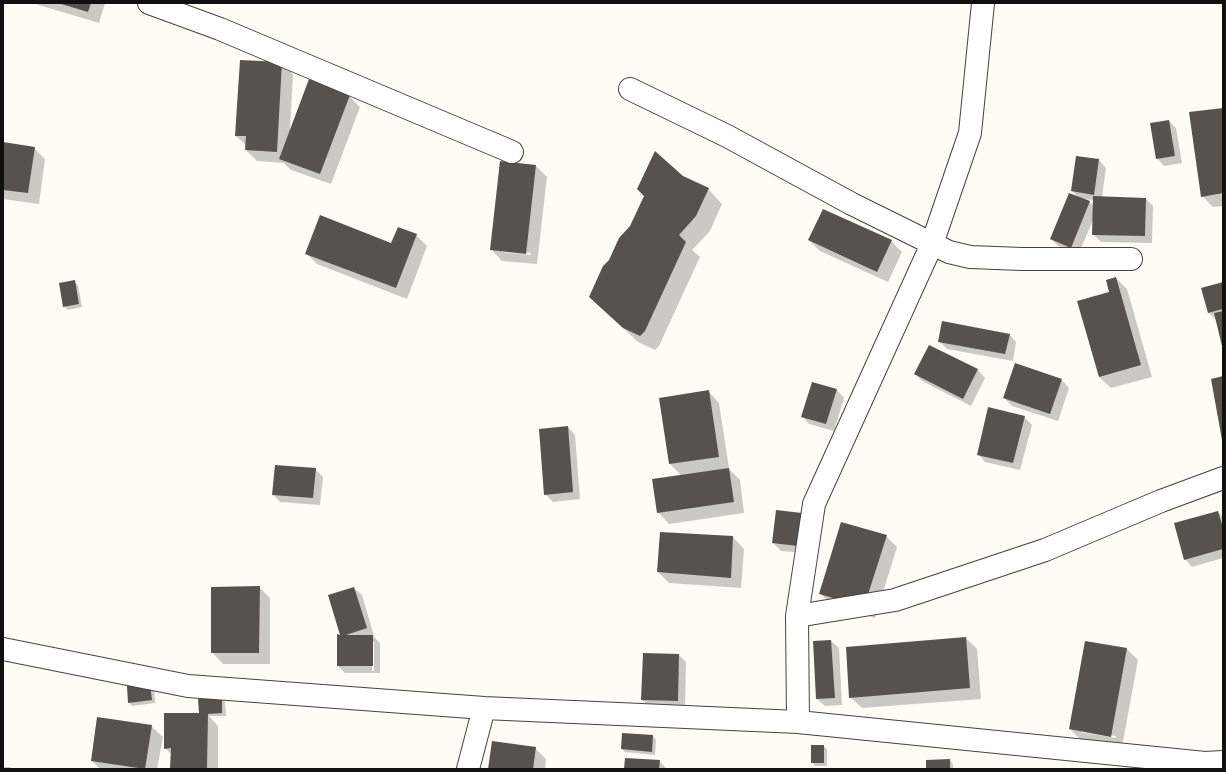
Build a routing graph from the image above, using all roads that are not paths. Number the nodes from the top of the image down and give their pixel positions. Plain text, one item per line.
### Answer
1 (149, 3) edge
2 (983, 3) edge
3 (630, 89) dead end
4 (512, 152) dead end
5 (932, 244) junction
6 (1131, 259) dead end
7 (1223, 478) edge
8 (798, 616) junction
9 (3, 649) edge
10 (484, 708) junction
11 (798, 722) junction
12 (1223, 762) edge
13 (468, 769) edge

1 - 4 street
2 - 5 street
3 - 5 street
5 - 6 street
5 - 8 street
7 - 8 street
8 - 11 street
9 - 10 street
10 - 11 street
10 - 13 street
11 - 12 street

